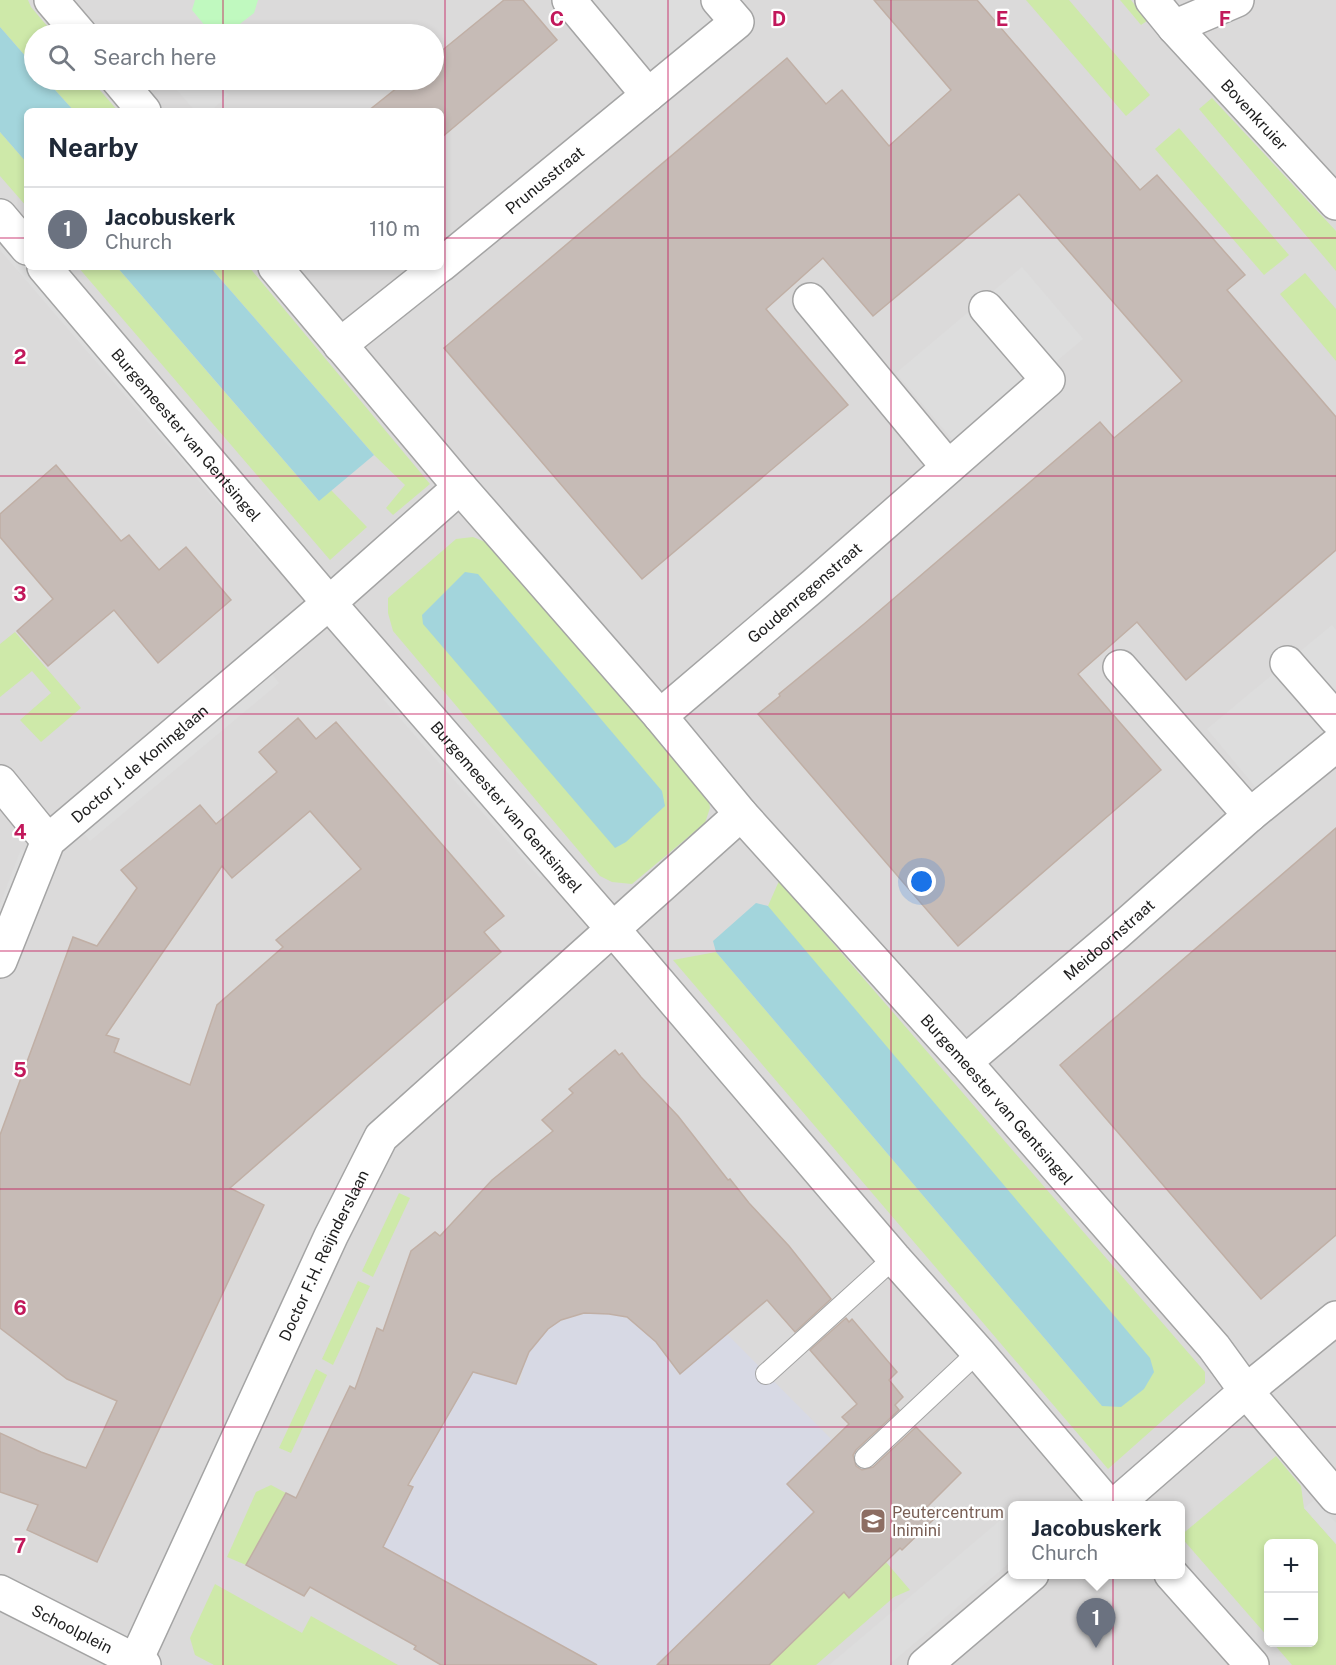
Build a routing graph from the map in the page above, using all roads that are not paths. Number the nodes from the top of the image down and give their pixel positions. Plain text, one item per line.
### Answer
1 (51, 0) edge
2 (569, 0) edge
3 (718, 0) edge
4 (1152, 0) edge
5 (1238, 0) edge
6 (71, 24) edge
7 (1174, 27) junction
8 (126, 90) edge
9 (648, 95) junction
10 (141, 108) edge
11 (1336, 203) edge
12 (0, 216) edge
13 (24, 244) edge
14 (444, 263) edge
15 (47, 270) edge
16 (278, 270) edge
17 (435, 270) edge
18 (810, 300) dead end
19 (986, 308) dead end
20 (340, 345) junction
21 (948, 467) junction
22 (460, 487) junction
23 (329, 603) junction
24 (1287, 663) dead end
25 (1120, 667) dead end
26 (660, 716) junction
27 (1336, 719) edge
28 (1336, 745) edge
29 (0, 782) edge
30 (741, 814) junction
31 (1250, 815) junction
32 (48, 841) junction
33 (612, 928) junction
34 (0, 961) edge
35 (965, 1062) junction
36 (894, 1258) junction
37 (1336, 1318) edge
38 (978, 1352) junction
39 (766, 1374) dead end
40 (1246, 1391) junction
41 (865, 1458) dead end
42 (1336, 1497) edge
43 (1105, 1501) edge
44 (1120, 1501) edge
45 (1027, 1579) edge
46 (1175, 1579) edge
47 (0, 1592) edge
48 (140, 1662) edge
49 (926, 1665) edge
50 (1252, 1665) edge

1 - 6 street
2 - 9 street
3 - 9 street, Prunusstraat
4 - 7 street, Bovenkruier
5 - 7 street
7 - 11 street, Bovenkruier
8 - 10 street
9 - 14 street, Prunusstraat
12 - 13 street
15 - 23 street, Burgemeester van Gentsingel
16 - 20 street, Burgemeester van Gentsingel
17 - 20 street, Prunusstraat
18 - 21 street
19 - 21 street, Goudenregenstraat
20 - 22 street, Burgemeester van Gentsingel
21 - 26 street, Goudenregenstraat
22 - 23 street
22 - 26 street, Burgemeester van Gentsingel
23 - 32 street, Doctor J. de Koninglaan
23 - 33 street, Burgemeester van Gentsingel
24 - 27 street
25 - 31 street
26 - 30 street, Burgemeester van Gentsingel
28 - 31 street, Meidoornstraat
29 - 32 street
30 - 33 street
30 - 35 street, Burgemeester van Gentsingel
31 - 35 street, Meidoornstraat
32 - 34 street, Doctor J. de Koninglaan
33 - 36 street, Burgemeester van Gentsingel
33 - 48 street, Doctor F.H. Reijnderslaan
35 - 40 street, Burgemeester van Gentsingel
36 - 38 street, Burgemeester van Gentsingel
36 - 39 lane
37 - 40 street
38 - 41 lane
38 - 43 street, Burgemeester van Gentsingel
40 - 42 street, Burgemeester van Gentsingel
40 - 44 street
45 - 49 street
46 - 50 street
47 - 48 street, Schoolplein

